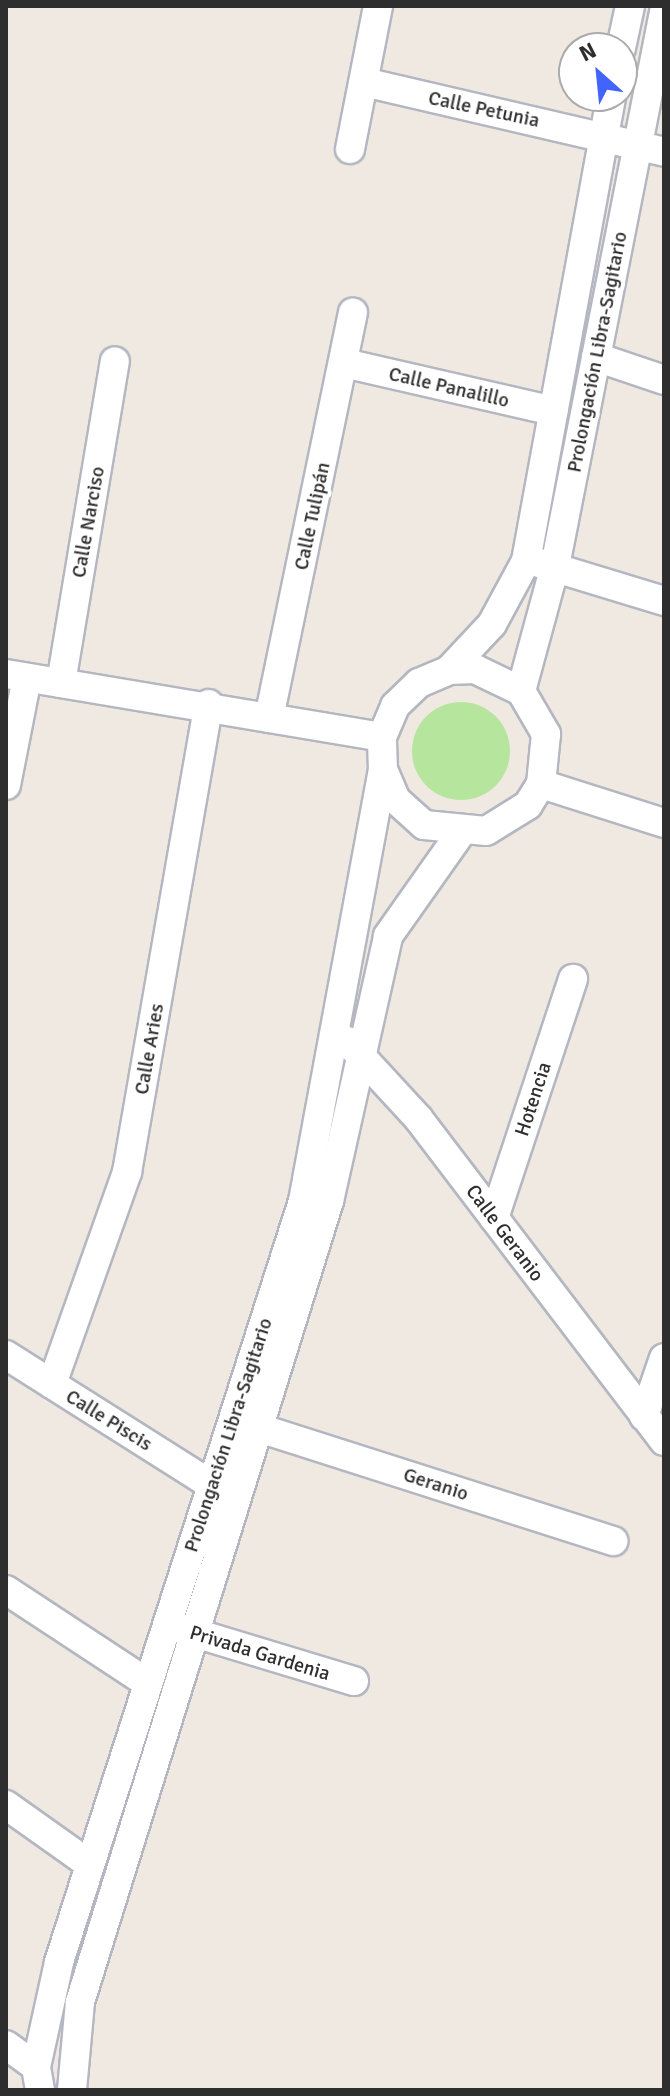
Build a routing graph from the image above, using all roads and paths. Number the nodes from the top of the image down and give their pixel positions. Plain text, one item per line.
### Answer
1 (378, 6) edge
2 (630, 6) edge
3 (664, 12) edge
4 (624, 32) edge
5 (364, 82) junction
6 (608, 112) edge
7 (603, 135) junction
8 (651, 148) edge
9 (350, 149) dead end
10 (353, 313) dead end
11 (596, 357) junction
12 (115, 361) dead end
13 (344, 363) junction
14 (664, 380) edge
15 (554, 411) junction
16 (526, 561) junction
17 (555, 566) junction
18 (664, 601) edge
19 (449, 670) junction
20 (16, 676) edge
21 (61, 683) junction
22 (521, 691) junction
23 (209, 704) junction
24 (269, 718) junction
25 (382, 737) junction
26 (383, 770) junction
27 (541, 784) junction
28 (6, 785) edge
29 (664, 823) edge
30 (460, 834) junction
31 (573, 979) dead end
32 (347, 1041) junction
33 (494, 1218) junction
34 (6, 1355) edge
35 (664, 1358) edge
36 (52, 1384) junction
37 (644, 1416) junction
38 (259, 1428) junction
39 (664, 1441) edge
40 (212, 1485) junction
41 (613, 1541) dead end
42 (6, 1590) edge
43 (179, 1628) junction
44 (354, 1681) dead end
45 (146, 1682) junction
46 (6, 1805) edge
47 (89, 1864) junction
48 (6, 2045) edge
49 (38, 2078) edge
50 (72, 2090) edge

1 - 5 street
2 - 4 street
3 - 8 street, Prolongación Libra-Sagitario
5 - 7 street, Calle Petunia
5 - 9 street
6 - 7 street, Prolongación Libra-Sagitario
7 - 8 street, Calle Petunia
7 - 15 street, Prolongación Libra-Sagitario
8 - 11 street, Prolongación Libra-Sagitario
10 - 13 street, Calle Tulipán
11 - 14 street
11 - 17 street, Prolongación Libra-Sagitario
12 - 21 street, Calle Narciso
13 - 15 street, Calle Panalillo
13 - 24 street, Calle Tulipán
15 - 16 street, Prolongación Libra-Sagitario
16 - 17 street
16 - 19 street, Prolongación Libra-Sagitario
17 - 18 street
17 - 22 street, Prolongación Libra-Sagitario
19 - 22 street
19 - 25 street
20 - 21 street
20 - 28 street
21 - 23 street
22 - 27 street
23 - 24 street
23 - 36 street, Calle Aries
24 - 25 street
25 - 26 street
26 - 30 street
26 - 32 street, Prolongación Libra-Sagitario
27 - 29 street
27 - 30 street
30 - 32 street, Prolongación Libra-Sagitario
31 - 33 street, Hotencia
32 - 33 street, Calle Geranio
32 - 38 street, Prolongación Libra-Sagitario
32 - 40 street, Prolongación Libra-Sagitario
33 - 37 street, Calle Geranio
34 - 36 street, Calle Piscis
35 - 37 street
36 - 40 street, Calle Piscis
37 - 39 street, Calle Geranio
38 - 41 street, Geranio
38 - 43 street, Prolongación Libra-Sagitario
40 - 43 street, Prolongación Libra-Sagitario
42 - 45 street
43 - 44 street, Privada Gardenia
43 - 45 street, Prolongación Libra-Sagitario
43 - 50 street, Prolongación Libra-Sagitario
45 - 47 street, Prolongación Libra-Sagitario
46 - 47 street
47 - 49 street, Prolongación Libra-Sagitario
48 - 49 street

